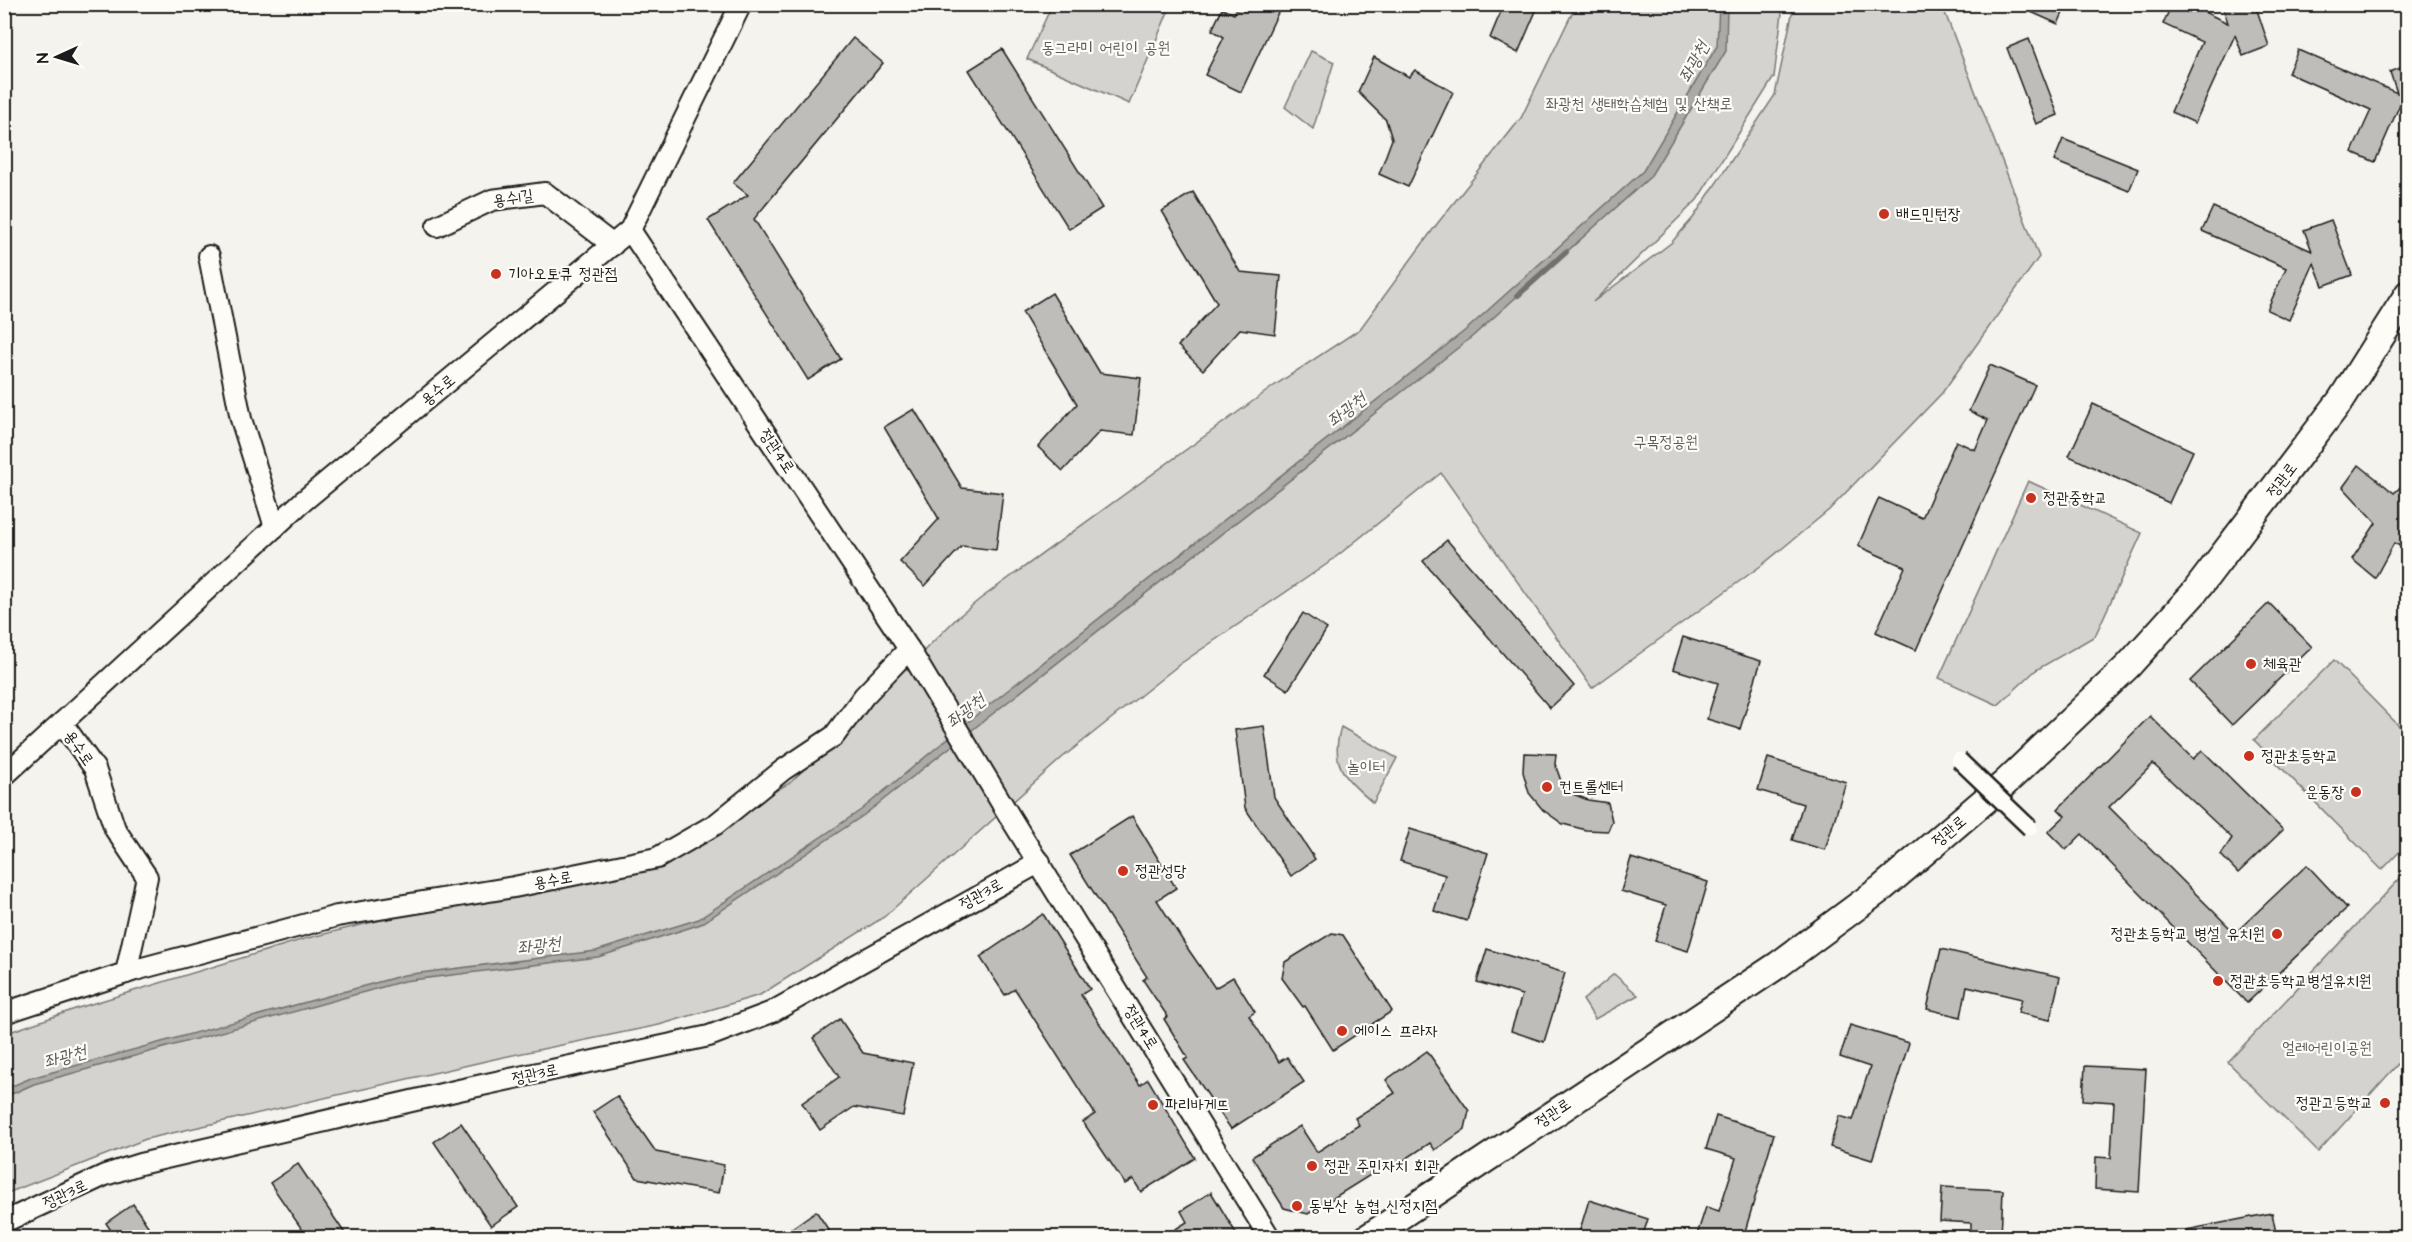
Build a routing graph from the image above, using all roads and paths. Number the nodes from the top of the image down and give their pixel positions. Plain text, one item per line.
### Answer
1 (741, 4) edge
2 (437, 226) dead end
3 (630, 230) junction
4 (613, 244) junction
5 (209, 256) dead end
6 (2408, 294) edge
7 (275, 527) junction
8 (909, 649) junction
9 (63, 723) junction
10 (1959, 760) dead end
11 (4, 776) edge
12 (2031, 828) dead end
13 (1040, 862) junction
14 (126, 973) junction
15 (4, 1013) edge
16 (4, 1222) edge
17 (1270, 1238) edge
18 (1367, 1238) edge

1 - 3 street, 용수로
2 - 4 street, 용수1길
3 - 4 street, 용수로
3 - 8 street, 정관4로
4 - 7 street, 용수로
5 - 7 street
6 - 18 street, 정관로
7 - 9 street, 용수로
8 - 13 street, 정관4로
8 - 14 street, 용수로
9 - 11 street, 용수로
9 - 14 street, 용수로
10 - 12 street, bridge
13 - 16 street, 정관3로
13 - 17 street, 정관4로
14 - 15 street, 용수로

